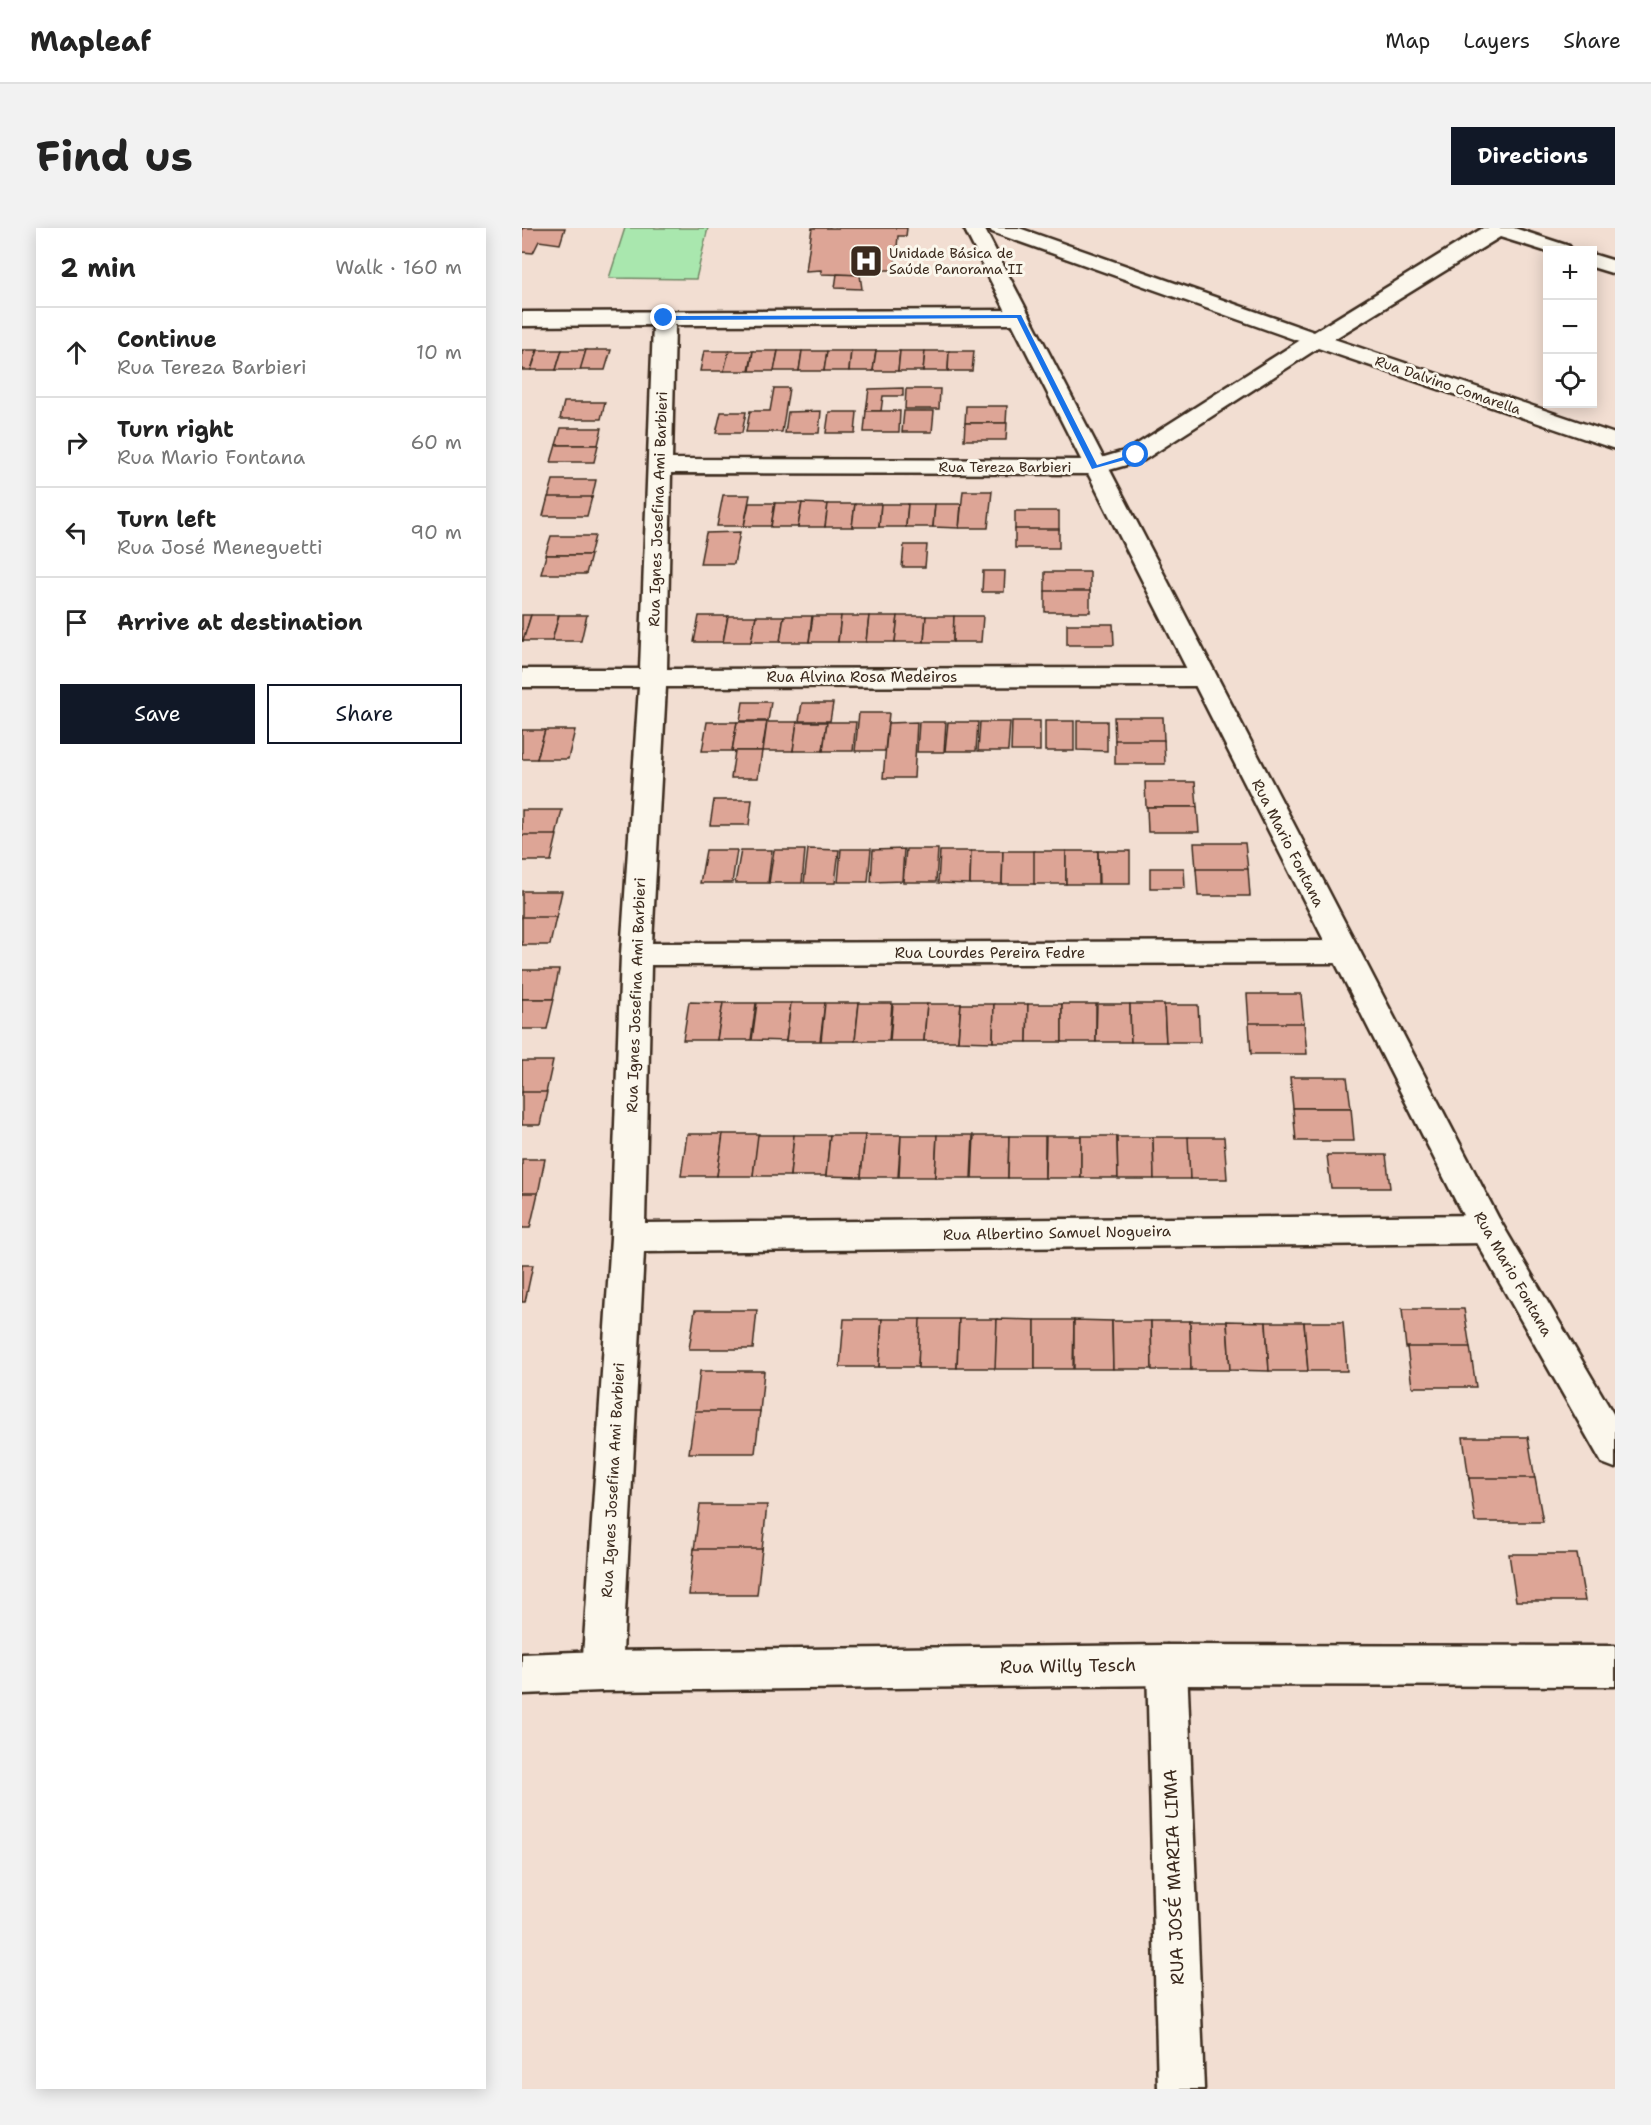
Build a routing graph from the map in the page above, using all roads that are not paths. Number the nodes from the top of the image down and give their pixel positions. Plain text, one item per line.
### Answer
1 (974, 228) edge
2 (999, 228) edge
3 (1497, 228) edge
4 (1550, 246) edge
5 (1597, 261) edge
6 (1615, 268) edge
7 (1019, 316) junction
8 (664, 318) junction
9 (522, 319) edge
10 (1316, 340) junction
11 (1615, 442) edge
12 (660, 466) junction
13 (1095, 468) junction
14 (653, 676) junction
15 (1202, 676) junction
16 (522, 678) edge
17 (1344, 952) junction
18 (636, 954) junction
19 (1487, 1229) junction
20 (628, 1238) junction
21 (1615, 1451) edge
22 (1167, 1665) junction
23 (1615, 1666) edge
24 (602, 1671) junction
25 (522, 1674) edge
26 (1181, 2089) edge

1 - 7 street, Rua Mario Fontana
2 - 10 street, Rua Dalvino Comarella
3 - 4 street
3 - 10 street, Rua Tereza Barbieri
5 - 6 street
7 - 8 street
7 - 13 street, Rua Mario Fontana
8 - 9 street
8 - 12 street, Rua Ignes Josefina Ami Barbieri
10 - 11 street, Rua Dalvino Comarella
10 - 13 street, Rua Tereza Barbieri
12 - 13 street, Rua Tereza Barbieri
12 - 14 street, Rua Ignes Josefina Ami Barbieri
13 - 15 street, Rua Mario Fontana
14 - 15 street, Rua Alvina Rosa Medeiros
14 - 16 street, Rua Alvina Rosa Medeiros
14 - 18 street, Rua Ignes Josefina Ami Barbieri
15 - 17 street, Rua Mario Fontana
17 - 18 street, Rua Lourdes Pereira Fedre
17 - 19 street, Rua Mario Fontana
18 - 20 street, Rua Ignes Josefina Ami Barbieri
19 - 20 street, Rua Albertino Samuel Nogueira
19 - 21 street, Rua Mario Fontana
20 - 24 street, Rua Ignes Josefina Ami Barbieri
22 - 23 street, Rua Willy Tesch
22 - 24 street, Rua Willy Tesch
22 - 26 street, RUA JOSÉ MARIA LIMA
24 - 25 street, Rua Willy Tesch

